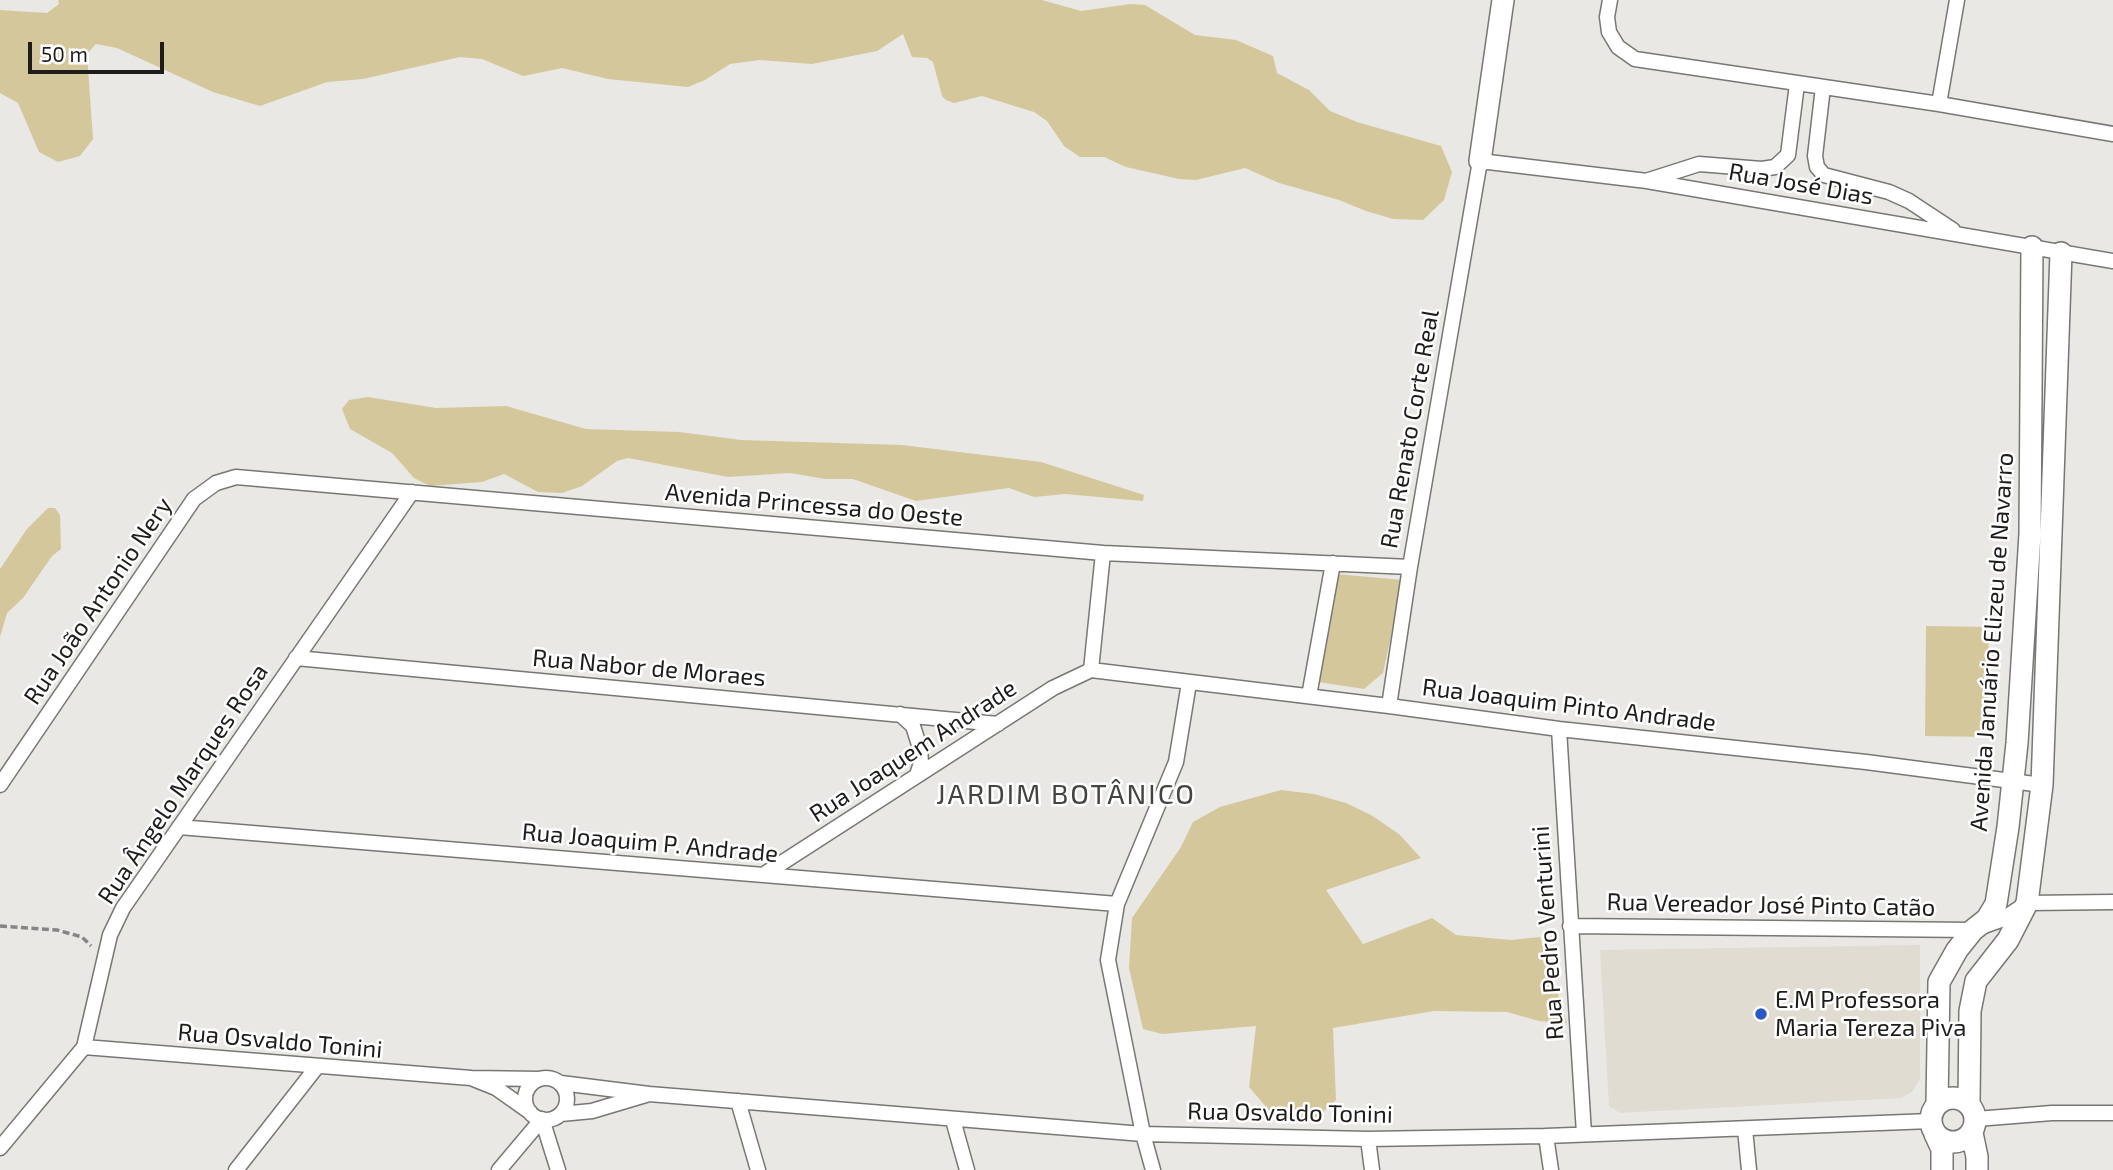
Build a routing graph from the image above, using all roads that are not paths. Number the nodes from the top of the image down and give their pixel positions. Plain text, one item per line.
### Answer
1 (1503, 0) edge
2 (1610, 0) edge
3 (1957, 0) edge
4 (1797, 84) junction
5 (1823, 87) junction
6 (1939, 104) junction
7 (2113, 134) edge
8 (1480, 161) junction
9 (1647, 181) junction
10 (1960, 234) junction
11 (2032, 247) junction
12 (2061, 253) junction
13 (2113, 261) edge
14 (216, 483) joint
15 (412, 492) junction
16 (1103, 553) junction
17 (1334, 563) junction
18 (1409, 567) junction
19 (296, 658) junction
20 (1091, 670) junction
21 (1189, 683) junction
22 (1309, 696) junction
23 (1389, 706) junction
24 (900, 715) junction
25 (998, 724) junction
26 (1559, 729) junction
27 (917, 775) junction
28 (2013, 780) junction
29 (0, 785) edge
30 (2042, 785) junction
31 (179, 827) junction
32 (763, 875) junction
33 (2113, 902) edge
34 (2027, 903) junction
35 (1117, 904) junction
36 (1570, 926) junction
37 (1973, 930) junction
38 (84, 1047) junction
39 (316, 1068) junction
40 (471, 1079) junction
41 (540, 1079) junction
42 (561, 1083) junction
43 (649, 1094) junction
44 (738, 1101) junction
45 (2113, 1113) edge
46 (561, 1114) junction
47 (536, 1116) junction
48 (1972, 1118) junction
49 (1935, 1119) junction
50 (953, 1120) junction
51 (1745, 1129) junction
52 (1143, 1134) junction
53 (1584, 1134) junction
54 (1546, 1136) junction
55 (1368, 1139) junction
56 (0, 1148) edge
57 (236, 1170) edge
58 (499, 1170) edge
59 (558, 1170) edge
60 (758, 1170) edge
61 (967, 1170) edge
62 (1153, 1170) edge
63 (1372, 1170) edge
64 (1551, 1170) edge
65 (1749, 1170) edge
66 (1942, 1170) edge
67 (1977, 1170) edge

1 - 8 street
2 - 4 street
3 - 6 street
4 - 5 street
4 - 9 street
5 - 6 street
5 - 10 street
6 - 7 street
8 - 9 street, Rua José Dias
8 - 18 street, Rua Renato Corte Real
9 - 10 street, Rua José Dias
10 - 11 street, Rua José Dias
11 - 12 street, Rua José Dias
11 - 28 street, Avenida Januário Elizeu de Navarro
12 - 13 street, Rua José Dias
12 - 30 street, Avenida Januário Elizeu de Navarro
14 - 15 street, Avenida Princessa do Oeste
14 - 29 street, Rua João Antonio Nery
15 - 16 street, Avenida Princessa do Oeste
15 - 19 street, Rua Ângelo Marques Rosa
16 - 17 street, Avenida Princessa do Oeste
16 - 20 street
17 - 18 street, Avenida Princessa do Oeste
17 - 22 street
18 - 23 street, Rua Renato Corte Real
19 - 24 street, Rua Nabor de Moraes
19 - 31 street, Rua Ângelo Marques Rosa
20 - 21 street, Rua Joaquim Pinto Andrade
20 - 25 street, Rua Joaquem Andrade
21 - 22 street, Rua Joaquim Pinto Andrade
21 - 35 street
22 - 23 street, Rua Joaquim Pinto Andrade
23 - 26 street, Rua Joaquim Pinto Andrade
24 - 25 street, Rua Nabor de Moraes
24 - 27 street
25 - 27 street, Rua Joaquem Andrade
26 - 28 street, Rua Joaquim Pinto Andrade
26 - 36 street, Rua Pedro Venturini
27 - 32 street, Rua Joaquem Andrade
28 - 30 street, Rua Joaquim Pinto Andrade
28 - 37 street, Avenida Januário Elizeu de Navarro
30 - 34 street, Avenida Januário Elizeu de Navarro
31 - 32 street, Rua Joaquim P. Andrade
31 - 38 street, Rua Ângelo Marques Rosa
32 - 35 street, Rua Joaquim P. Andrade
33 - 34 street
34 - 37 street
34 - 48 street, Avenida Januário Elizeu de Navarro
35 - 52 street
36 - 37 street, Rua Vereador José Pinto Catão
36 - 53 street, Rua Pedro Venturini
37 - 49 street, Avenida Januário Elizeu de Navarro
38 - 39 street, Rua Osvaldo Tonini
38 - 56 street, Rua Ângelo Marques Rosa
39 - 40 street, Rua Osvaldo Tonini
39 - 57 street
40 - 41 street, Rua Osvaldo Tonini
40 - 47 street, Rua Osvaldo Tonini
41 - 42 street, Rua Osvaldo Tonini
41 - 47 street
42 - 43 street, Rua Osvaldo Tonini
42 - 46 street
43 - 44 street, Rua Osvaldo Tonini
43 - 46 street, Rua Osvaldo Tonini
44 - 50 street, Rua Osvaldo Tonini
44 - 60 street
45 - 48 street
46 - 47 street, Rua Osvaldo Tonini
47 - 58 street
47 - 59 street
48 - 49 street
48 - 49 street
48 - 67 street, Avenida Januário Elizeu de Navarro
49 - 51 street, Rua Osvaldo Tonini
49 - 66 street, Avenida Januário Elizeu de Navarro
50 - 52 street, Rua Osvaldo Tonini
50 - 61 street
51 - 53 street, Rua Osvaldo Tonini
51 - 65 street
52 - 55 street, Rua Osvaldo Tonini
52 - 62 street
53 - 54 street, Rua Osvaldo Tonini
54 - 55 street, Rua Osvaldo Tonini
54 - 64 street
55 - 63 street

